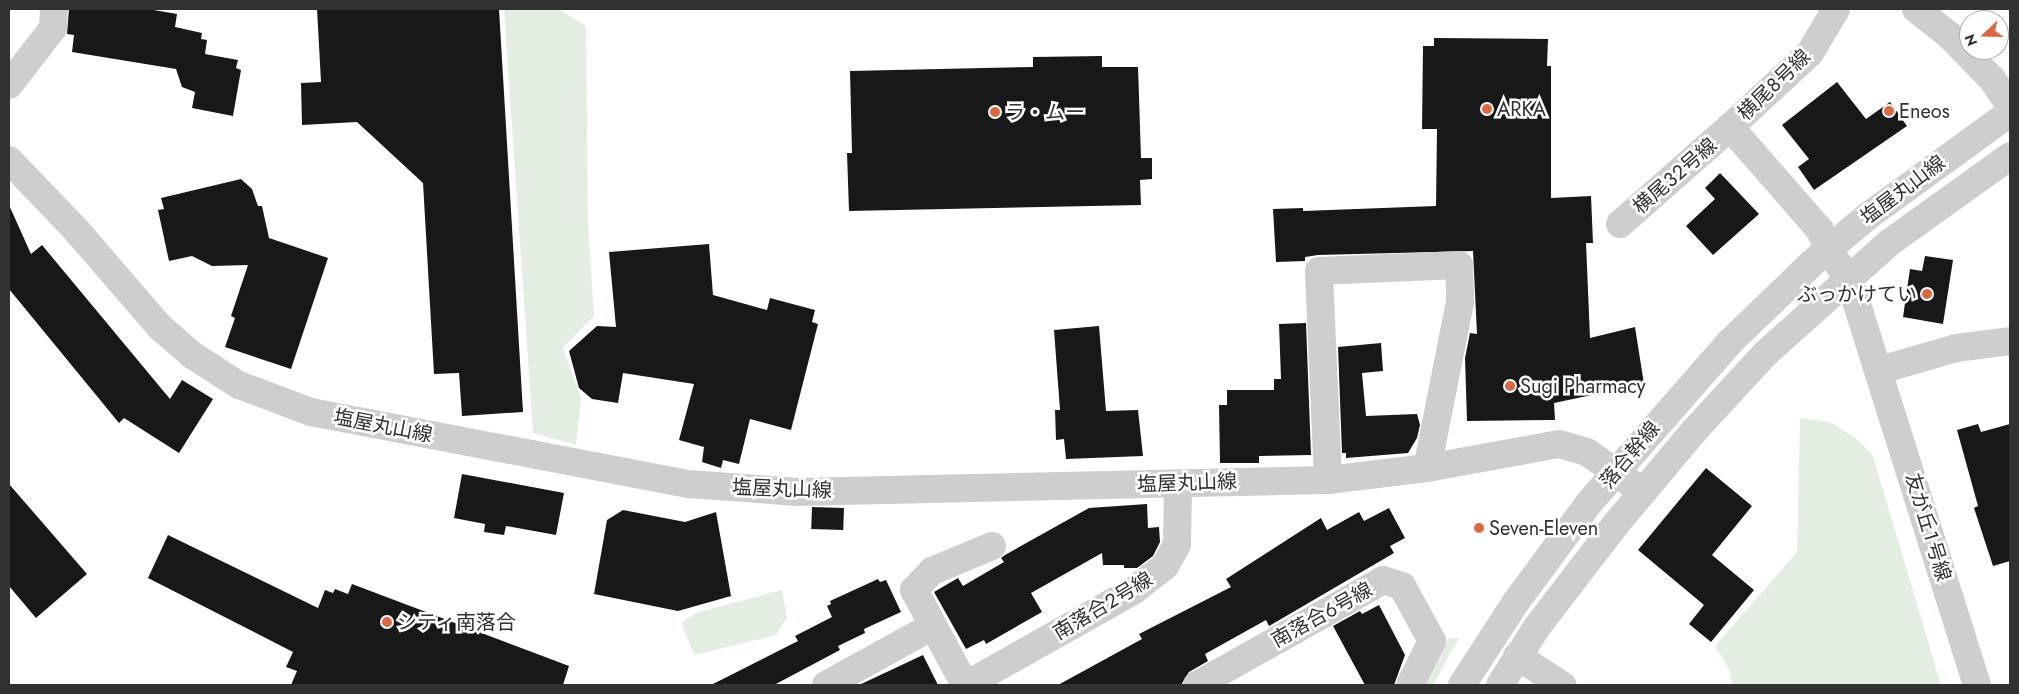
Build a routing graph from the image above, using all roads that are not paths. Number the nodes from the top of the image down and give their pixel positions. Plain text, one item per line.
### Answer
1 (54, 9) edge
2 (1836, 9) edge
3 (1916, 9) edge
4 (9, 85) edge
5 (2010, 106) edge
6 (2010, 113) edge
7 (1730, 127) junction
8 (2010, 156) edge
9 (9, 160) edge
10 (1620, 224) dead end
11 (1828, 250) junction
12 (1848, 279) junction
13 (2010, 341) edge
14 (1880, 370) junction
15 (1427, 468) junction
16 (1616, 472) junction
17 (1328, 480) junction
18 (1178, 484) junction
19 (1643, 492) junction
20 (992, 546) dead end
21 (931, 627) junction
22 (1517, 656) junction
23 (826, 685) edge
24 (966, 685) edge
25 (1197, 685) edge
26 (1410, 685) edge
27 (1462, 685) edge
28 (1500, 685) edge
29 (1562, 685) edge
30 (1977, 685) edge

1 - 4 street
2 - 7 street, 横尾８号線
3 - 5 street
6 - 11 street, 塩屋丸山線
7 - 10 street, 横尾３２号線
7 - 11 street, 横尾８号線
8 - 12 street, 塩屋丸山線
9 - 18 street, 塩屋丸山線
11 - 12 street
11 - 16 street, 落合幹線
12 - 14 street
12 - 19 street, 落合幹線
13 - 14 street
14 - 30 street, 友が丘１号線
15 - 16 street, 塩屋丸山線
15 - 17 street, 塩屋丸山線
15 - 17 street
16 - 19 street, 塩屋丸山線
16 - 27 street, 落合幹線
17 - 18 street, 塩屋丸山線
18 - 24 street, 南落合２号線
19 - 22 street, 落合幹線
20 - 21 street
21 - 23 street
21 - 24 street
22 - 28 street, 落合幹線
22 - 29 street
25 - 26 street, 南落合６号線

